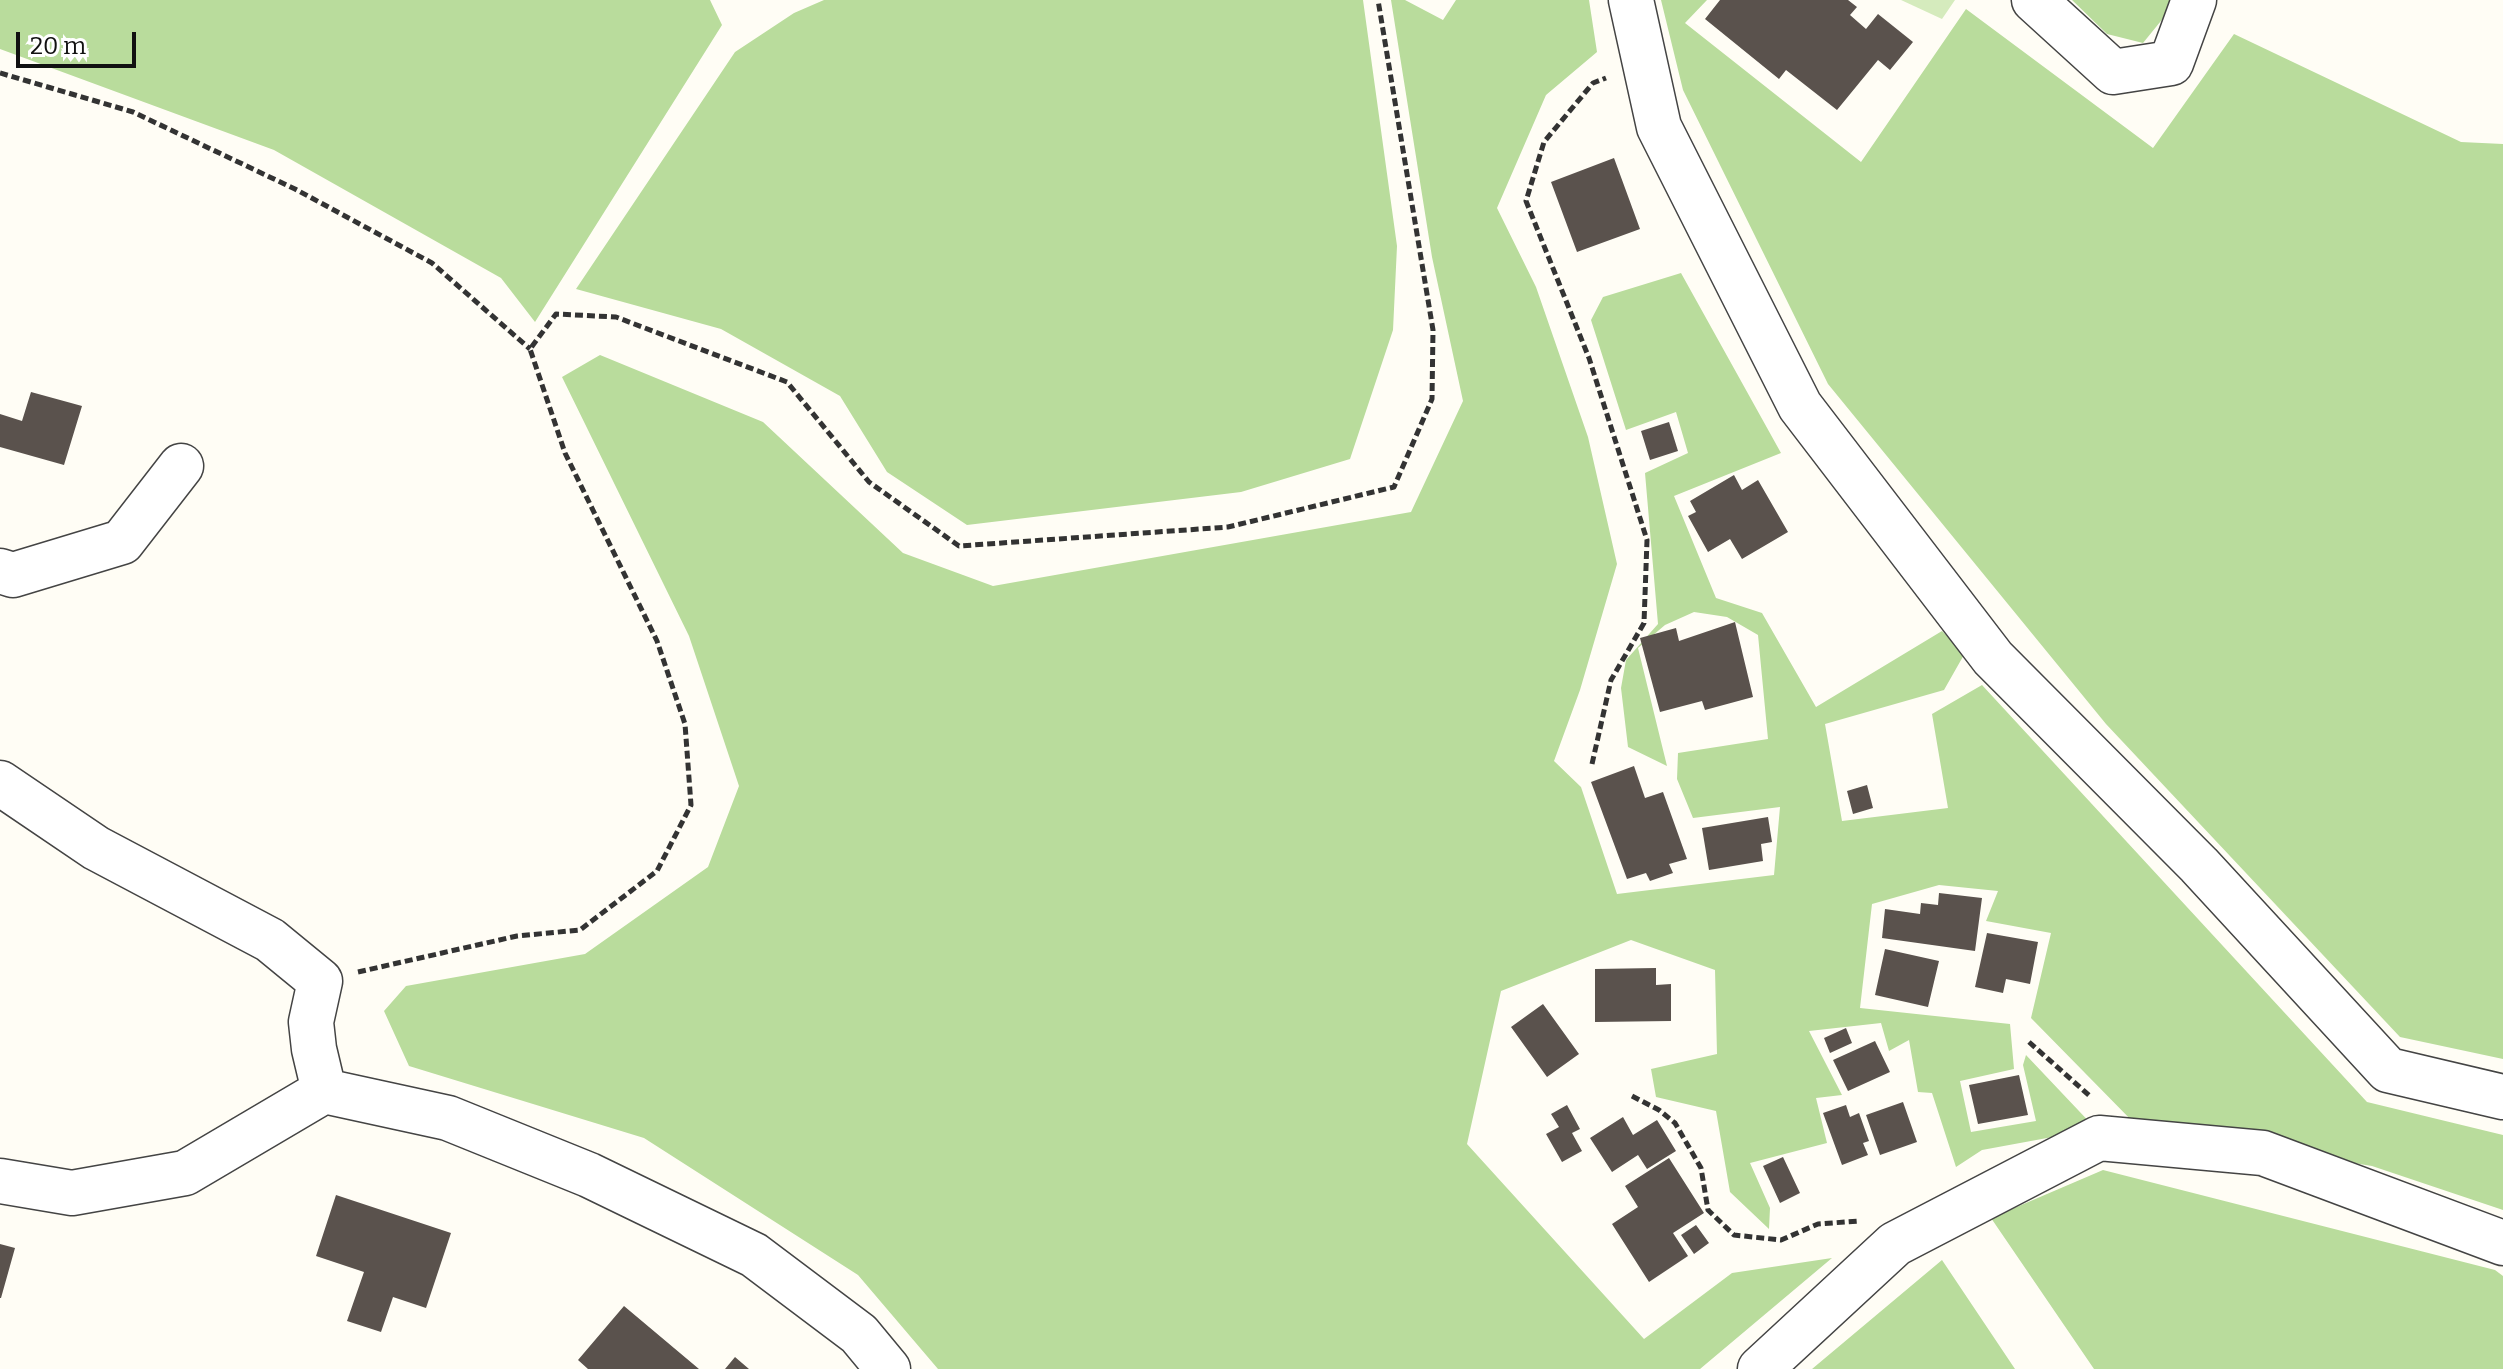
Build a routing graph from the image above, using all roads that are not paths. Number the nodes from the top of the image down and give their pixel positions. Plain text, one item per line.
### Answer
1 (1631, 0) edge
2 (2034, 0) edge
3 (2194, 0) edge
4 (181, 466) dead end
5 (0, 571) edge
6 (0, 783) edge
7 (324, 1091) junction
8 (2503, 1097) edge
9 (0, 1181) edge
10 (2503, 1243) edge
11 (888, 1369) edge
12 (1760, 1369) edge

1 - 8 street
2 - 3 street
4 - 5 street
6 - 7 street
7 - 9 street
7 - 11 street
10 - 12 street

